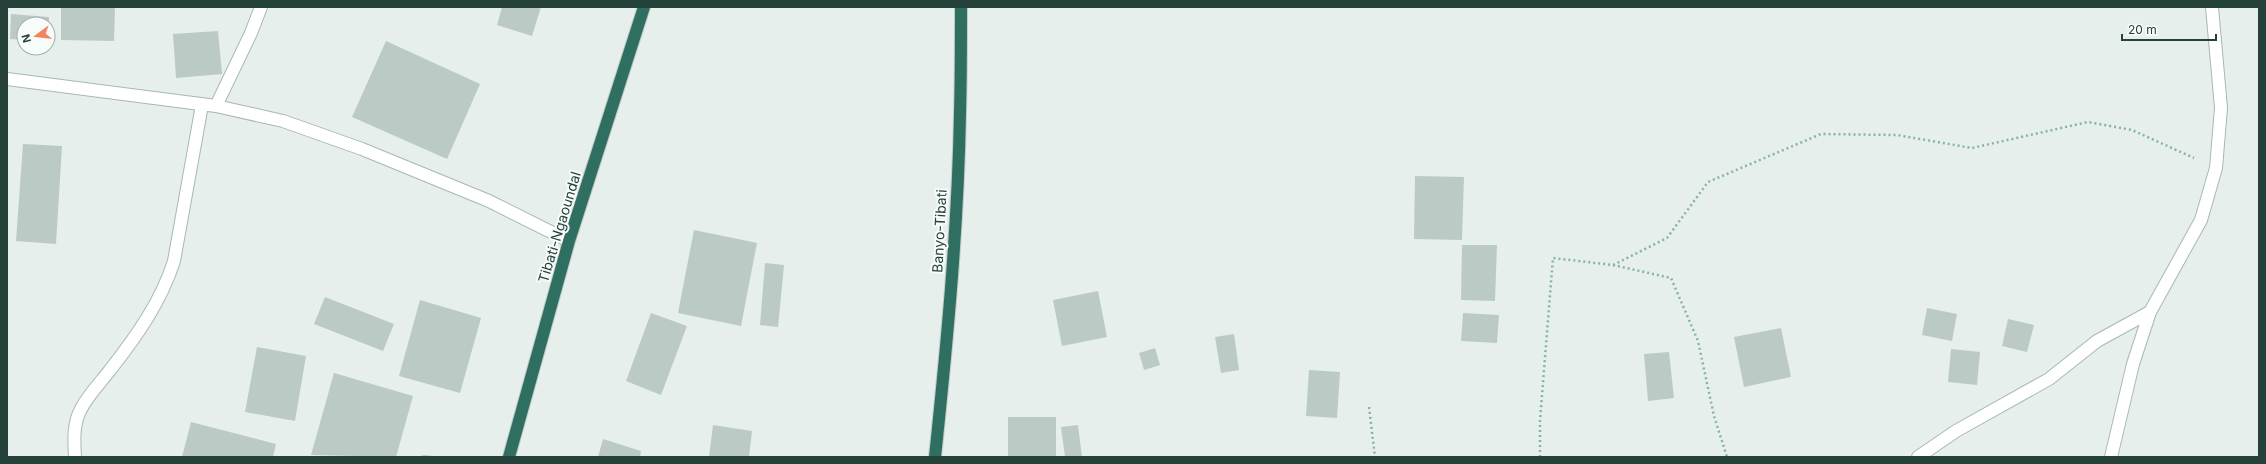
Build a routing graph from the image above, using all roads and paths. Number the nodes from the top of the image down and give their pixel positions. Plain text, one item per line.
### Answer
1 (260, 7) edge
2 (644, 7) edge
3 (961, 7) edge
4 (2212, 7) edge
5 (7, 79) edge
6 (202, 105) junction
7 (216, 106) junction
8 (2216, 168) junction
9 (569, 240) junction
10 (1613, 265) junction
11 (2150, 312) junction
12 (1369, 407) dead end
13 (75, 457) edge
14 (509, 457) edge
15 (935, 457) edge
16 (1375, 457) edge
17 (1540, 457) edge
18 (1727, 457) edge
19 (1918, 457) edge
20 (2111, 457) edge

1 - 7 street
2 - 9 highway, Tibati-Ngaoundal
3 - 15 highway, Banyo-Tibati
4 - 8 street
5 - 6 street
6 - 7 street
6 - 13 street
7 - 9 street
8 - 10 path
8 - 11 street
9 - 14 highway, Tibati-Ngaoundal
10 - 17 path
10 - 18 path
11 - 19 street
11 - 20 street
12 - 16 path

